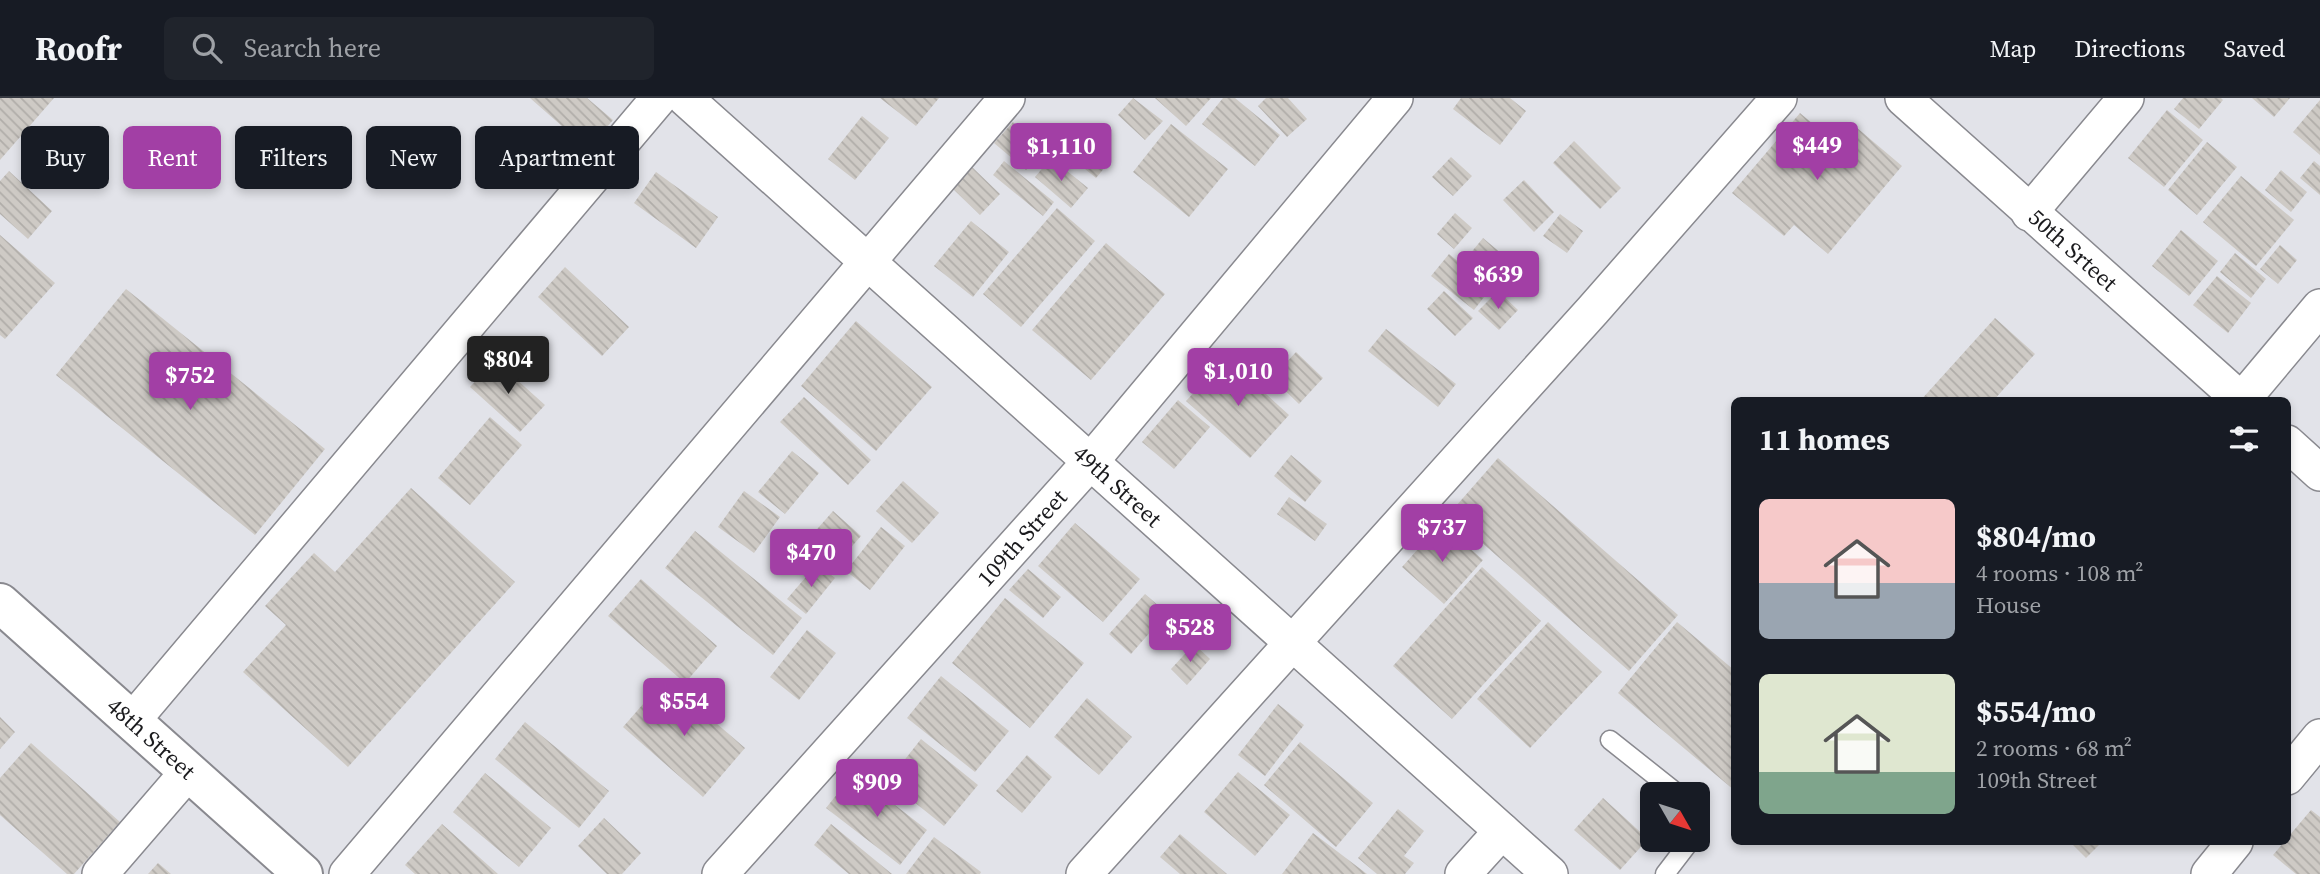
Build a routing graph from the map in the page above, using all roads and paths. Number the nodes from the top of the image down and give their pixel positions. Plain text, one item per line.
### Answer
1 (659, 98) edge
2 (685, 98) edge
3 (1007, 98) edge
4 (1395, 98) edge
5 (1779, 98) edge
6 (1903, 98) edge
7 (2126, 98) edge
8 (2029, 213) junction
9 (867, 263) junction
10 (2320, 307) edge
11 (2237, 397) edge
12 (2245, 397) edge
13 (2291, 447) edge
14 (1091, 461) junction
15 (2320, 473) edge
16 (0, 603) edge
17 (1292, 643) junction
18 (132, 721) junction
19 (2320, 737) edge
20 (1610, 740) dead end
21 (188, 772) junction
22 (2291, 773) edge
23 (1663, 782) edge
24 (1502, 831) junction
25 (2233, 845) edge
26 (1682, 852) edge
27 (100, 874) edge
28 (303, 874) edge
29 (347, 874) edge
30 (720, 874) edge
31 (1084, 874) edge
32 (1463, 874) edge
33 (1550, 874) edge
34 (1665, 874) edge
35 (2209, 874) edge

1 - 18 street
2 - 9 street, 49th Street
3 - 9 street
4 - 14 street, 109th Street
5 - 17 street
6 - 8 street, 50th Srteet
7 - 8 street
8 - 11 street, 50th Srteet
9 - 14 street, 49th Street
9 - 29 street
10 - 12 street
13 - 15 street
14 - 17 street, 49th Street
14 - 30 street, 109th Street
16 - 18 main road, 48th Street
17 - 24 street, 49th Street
17 - 31 street
18 - 21 main road, 48th Street
19 - 22 street
20 - 23 lane
21 - 27 street
21 - 28 main road, 48th Street
24 - 32 street
24 - 33 street, 49th Street
25 - 35 street
26 - 34 lane

